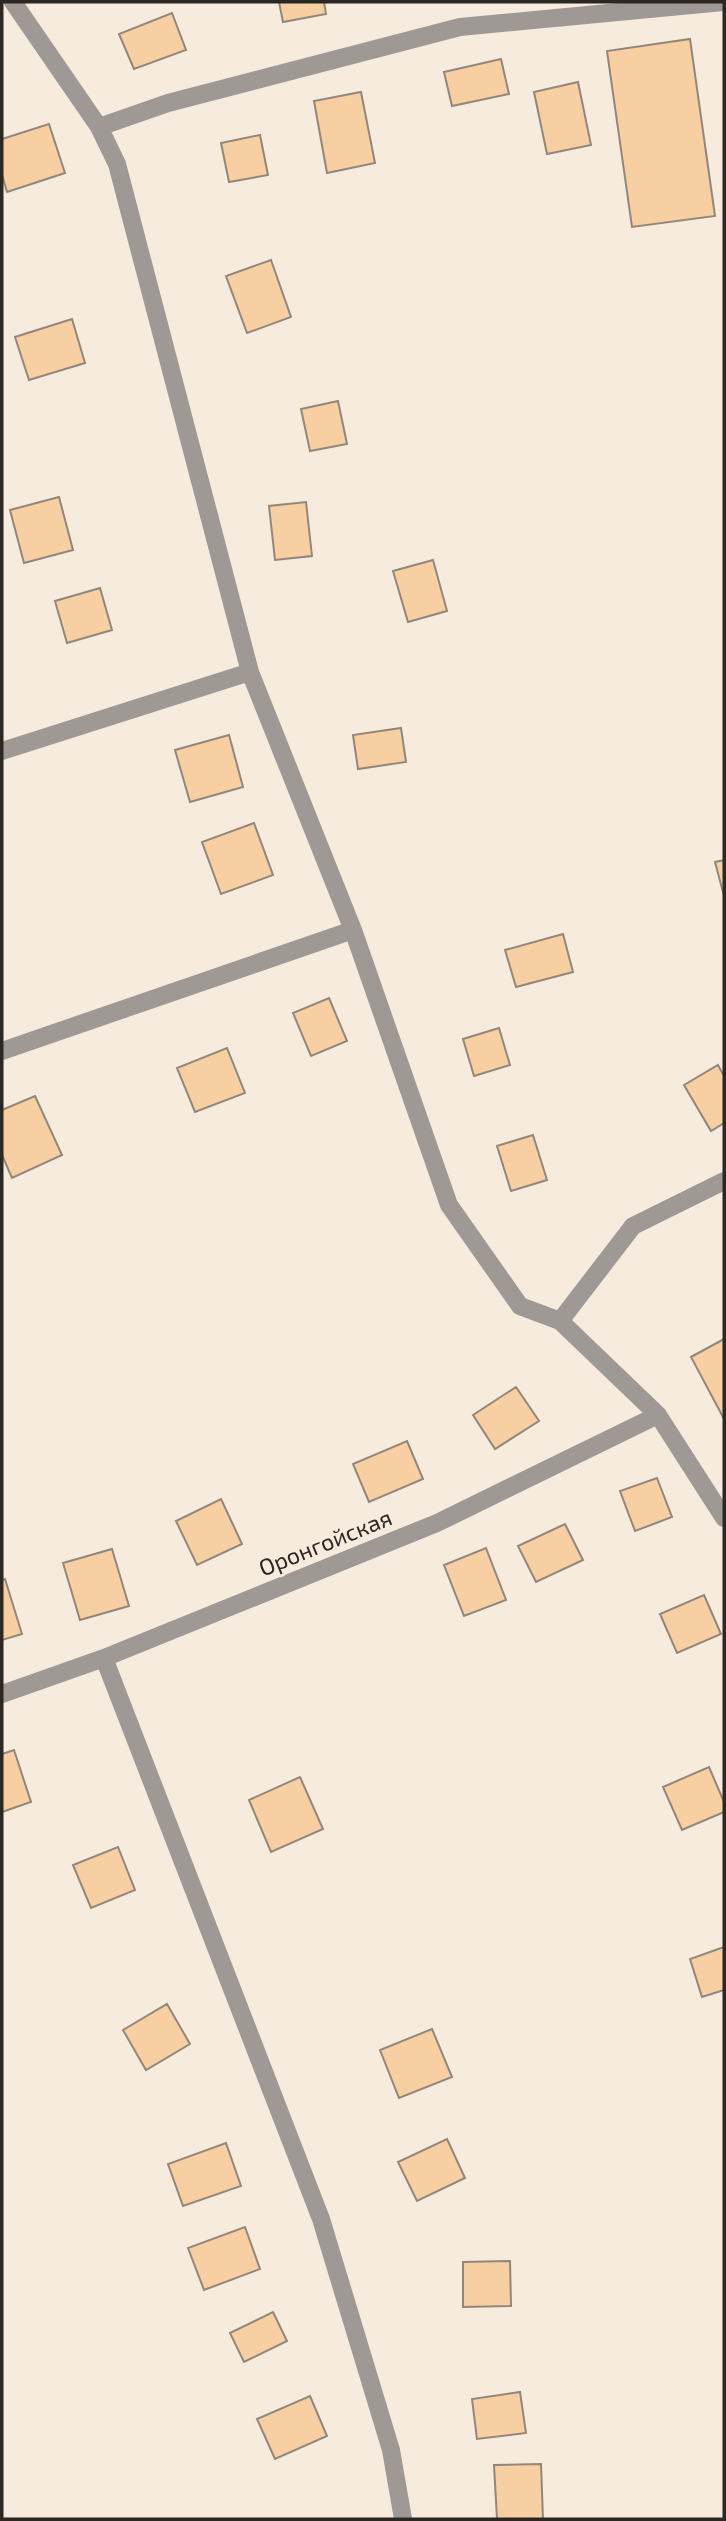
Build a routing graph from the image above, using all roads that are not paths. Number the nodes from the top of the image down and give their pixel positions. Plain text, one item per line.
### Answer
1 (13, 2) edge
2 (723, 2) edge
3 (99, 127) junction
4 (250, 672) junction
5 (2, 751) edge
6 (353, 930) junction
7 (2, 1051) edge
8 (724, 1181) edge
9 (560, 1321) junction
10 (658, 1415) junction
11 (724, 1518) edge
12 (104, 1658) junction
13 (2, 1694) edge
14 (403, 2519) edge

1 - 3 street
2 - 3 street
3 - 4 street
4 - 5 street
4 - 6 street
6 - 7 street
6 - 9 street
8 - 9 street
9 - 10 street
10 - 11 street
10 - 12 street, Оронгойская
12 - 13 street, Оронгойская
12 - 14 street

